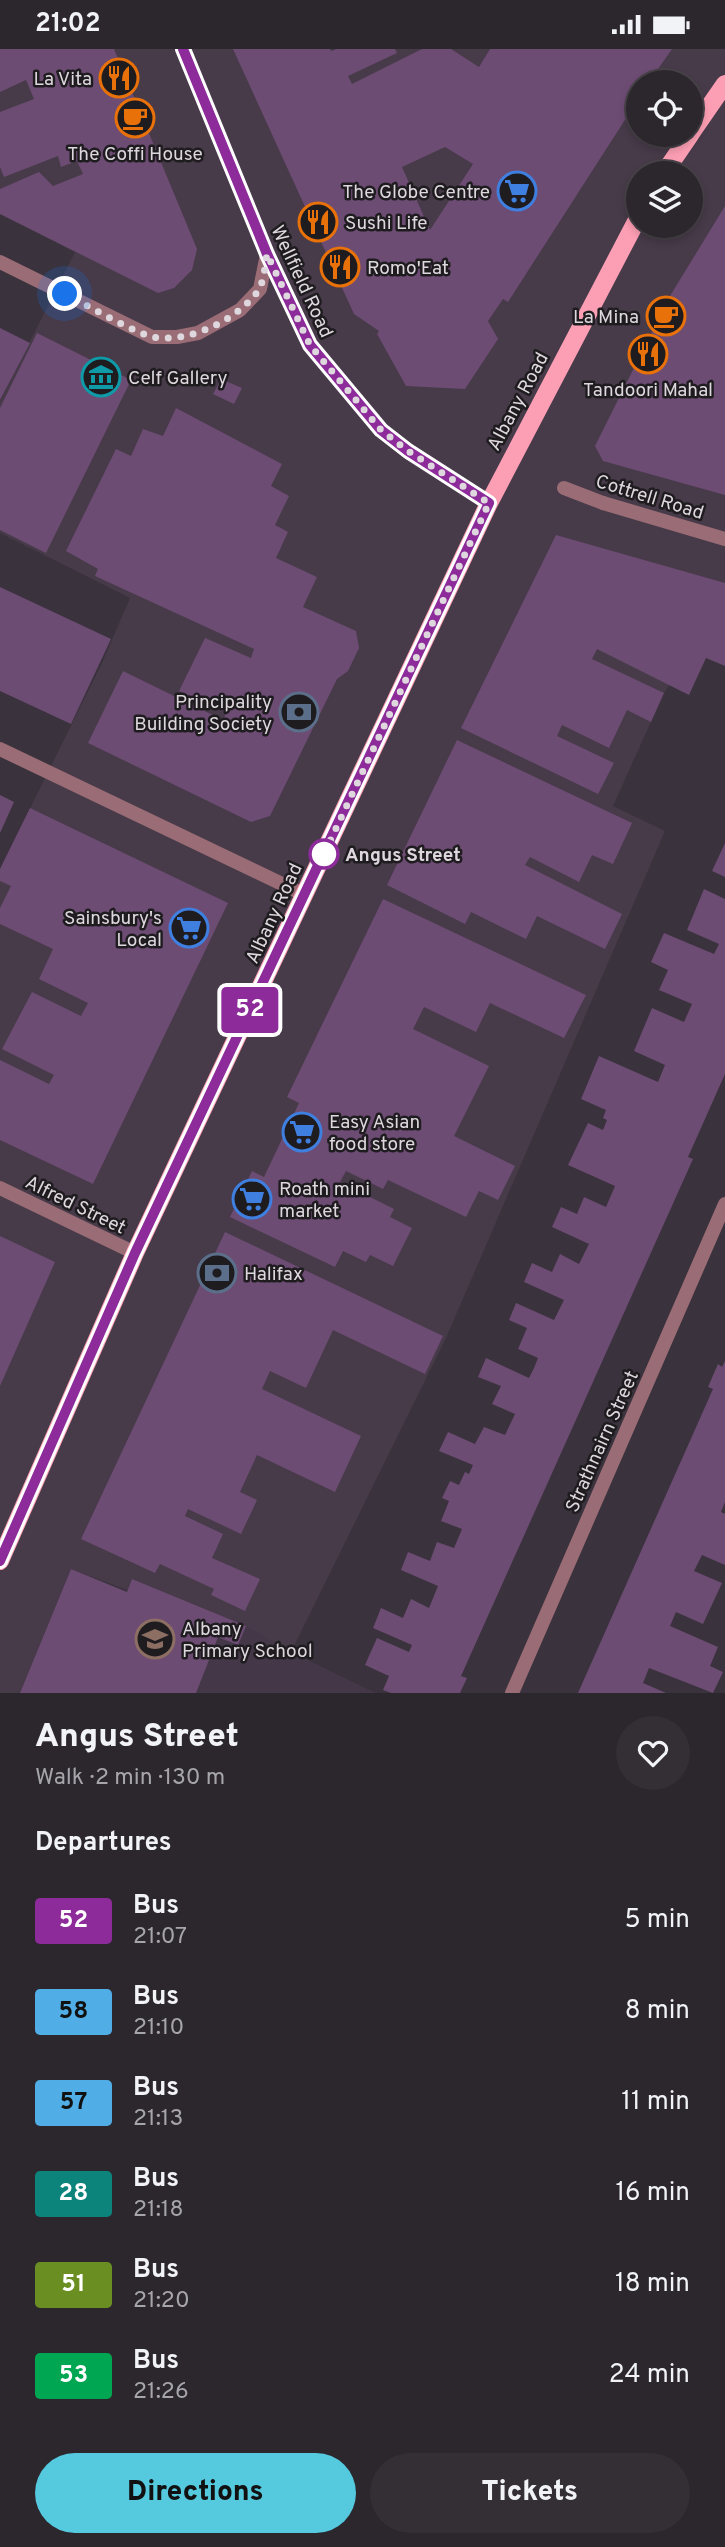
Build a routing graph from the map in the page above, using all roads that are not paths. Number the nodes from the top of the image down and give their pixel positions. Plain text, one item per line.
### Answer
1 (183, 49) edge
2 (725, 84) edge
3 (703, 116) edge
4 (628, 238) edge
5 (267, 254) junction
6 (0, 262) edge
7 (564, 488) dead end
8 (489, 503) junction
9 (725, 539) edge
10 (0, 749) edge
11 (305, 895) junction
12 (0, 1188) edge
13 (725, 1204) edge
14 (135, 1253) junction
15 (0, 1561) edge
16 (512, 1693) edge

1 - 5 street, Wellfield Road
2 - 3 main road
4 - 8 main road, Albany Road
5 - 6 street
5 - 8 street, Wellfield Road
7 - 9 street, Cottrell Road
8 - 11 main road, Albany Road
10 - 11 street
11 - 14 main road, Albany Road
12 - 14 street, Alfred Street
13 - 16 street, Strathnairn Street
14 - 15 main road, Albany Road

